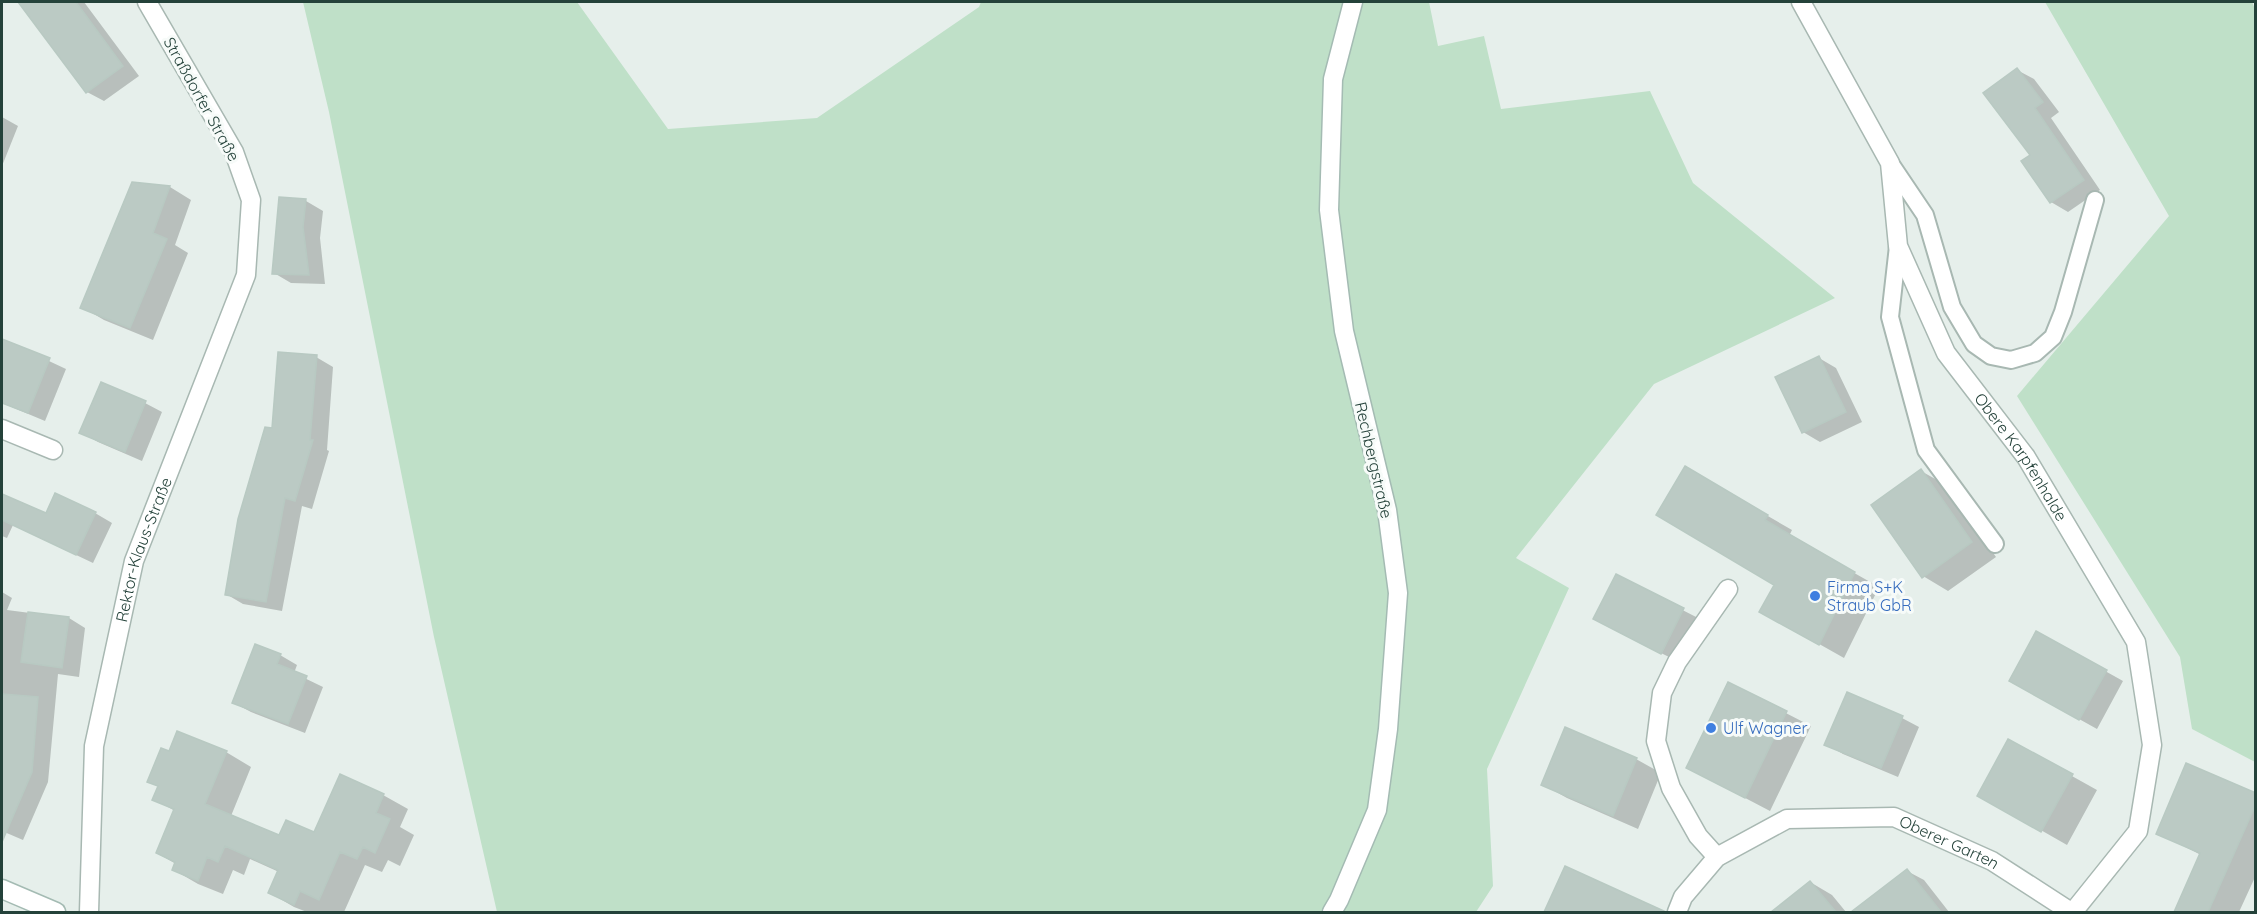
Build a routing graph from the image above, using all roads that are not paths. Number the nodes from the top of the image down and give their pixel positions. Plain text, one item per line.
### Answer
1 (147, 2) edge
2 (1353, 2) edge
3 (1801, 2) edge
4 (1890, 163) junction
5 (251, 200) joint
6 (2095, 200) dead end
7 (1898, 246) junction
8 (2, 429) edge
9 (53, 450) dead end
10 (1995, 544) dead end
11 (1728, 589) dead end
12 (1717, 857) junction
13 (2, 889) edge
14 (56, 912) edge
15 (89, 912) edge
16 (1332, 912) edge
17 (1677, 912) edge
18 (2072, 912) edge

1 - 5 street, Straßdorfer Straße
2 - 16 street, Rechbergstraße
3 - 4 street, Obere Karpfenhalde
4 - 6 lane
4 - 7 street, Obere Karpfenhalde
5 - 15 street, Rektor-Klaus-Straße
7 - 10 lane
7 - 18 street, Obere Karpfenhalde
8 - 9 street
11 - 12 street
12 - 17 street, Oberer Garten
12 - 18 street, Oberer Garten
13 - 14 street

